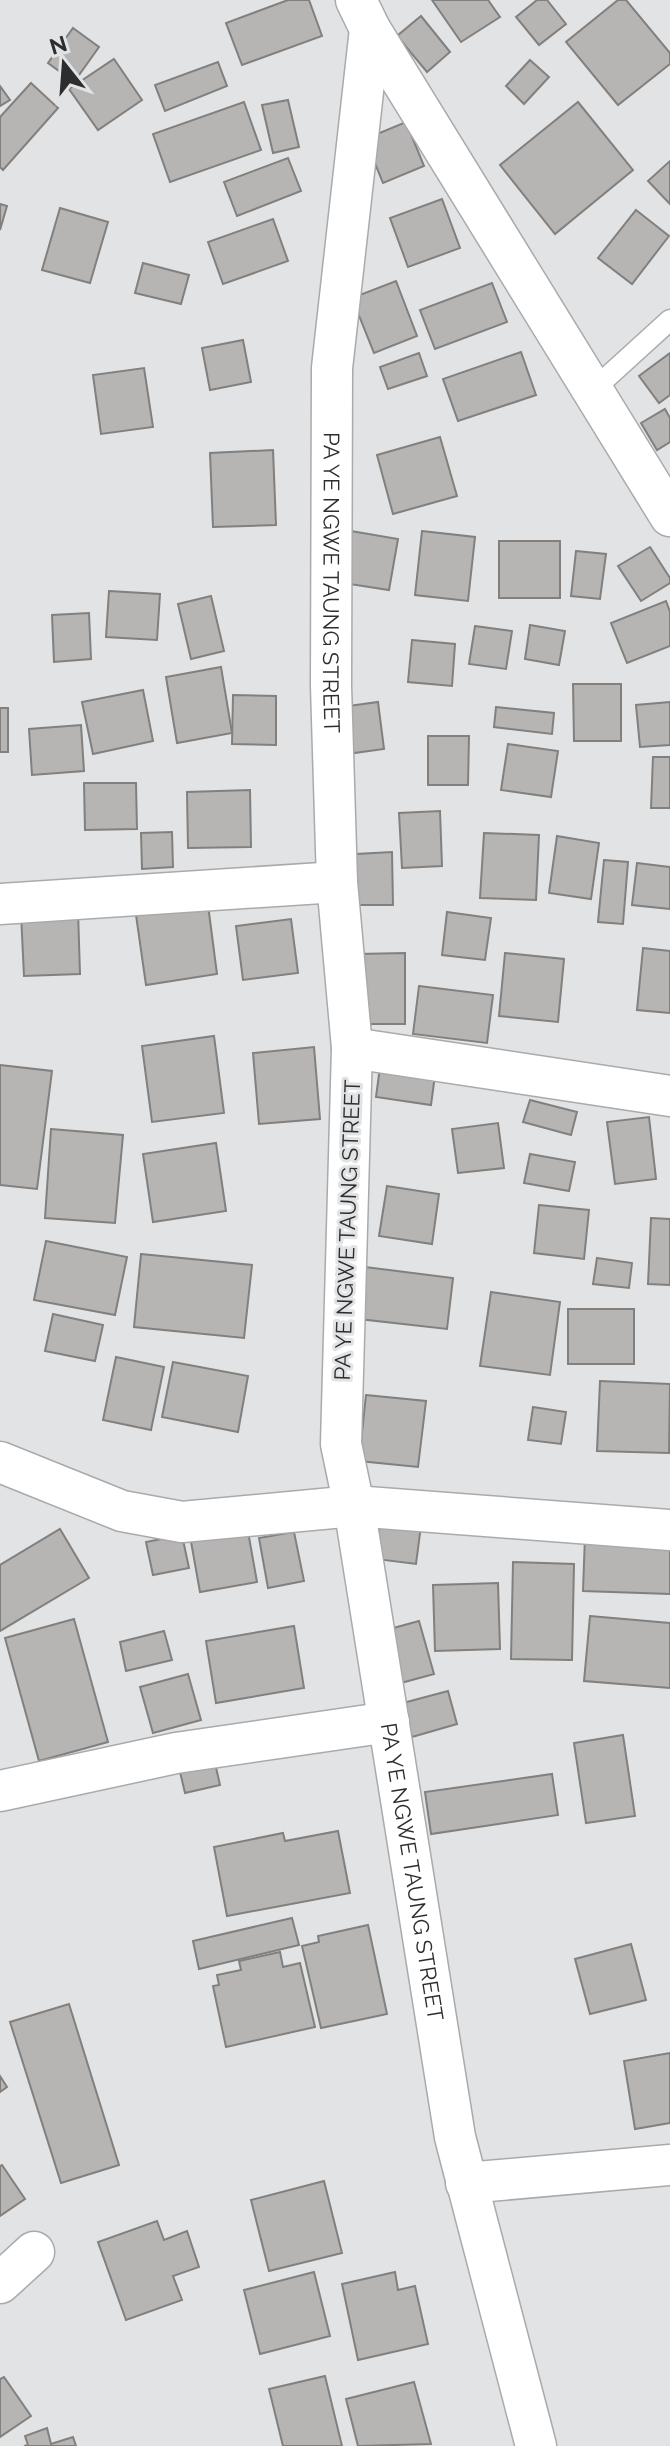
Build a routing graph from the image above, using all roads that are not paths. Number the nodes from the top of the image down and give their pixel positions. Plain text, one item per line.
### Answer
1 (363, 15) edge
2 (670, 320) edge
3 (593, 390) junction
4 (670, 516) edge
5 (337, 882) junction
6 (0, 904) edge
7 (352, 1048) junction
8 (670, 1096) edge
9 (0, 1462) edge
10 (354, 1506) junction
11 (670, 1530) edge
12 (389, 1722) junction
13 (0, 1791) edge
14 (670, 2165) edge
15 (466, 2183) junction
16 (34, 2252) dead end
17 (0, 2283) edge
18 (536, 2446) edge

1 - 3 street
1 - 5 street, PA YE NGWE TAUNG STREET
2 - 3 lane
3 - 4 street
5 - 6 street
5 - 7 street, PA YE NGWE TAUNG STREET
7 - 8 street
7 - 10 street, PA YE NGWE TAUNG STREET
9 - 10 street
10 - 11 street
10 - 12 street, PA YE NGWE TAUNG STREET
12 - 13 street
12 - 15 street, PA YE NGWE TAUNG STREET
14 - 15 street
15 - 18 street, PA YE NGWE TAUNG STREET
16 - 17 street

